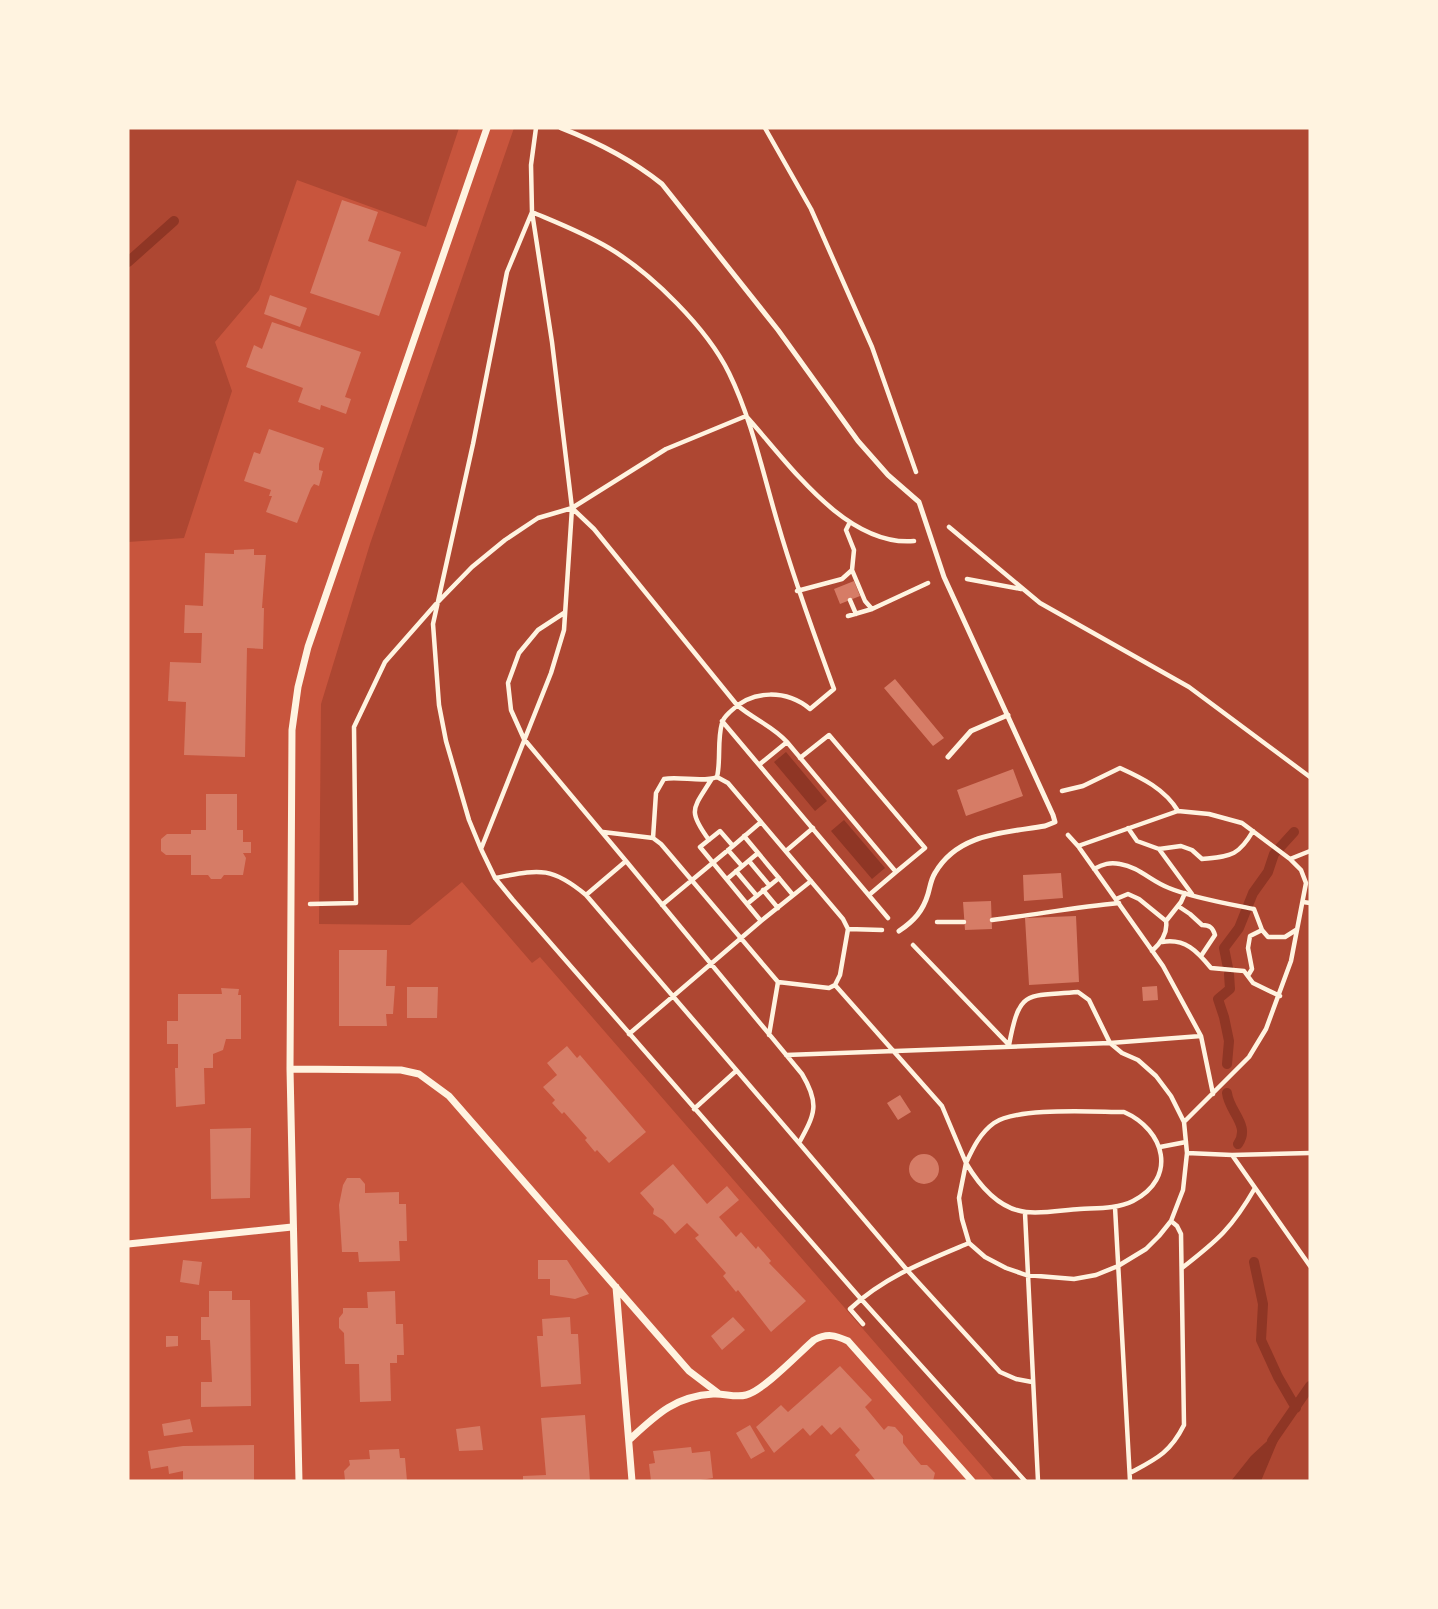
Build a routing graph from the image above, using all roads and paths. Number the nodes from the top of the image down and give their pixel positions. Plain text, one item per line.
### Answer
1 (487, 128) edge
2 (537, 128) edge
3 (561, 128) edge
4 (765, 128) edge
5 (532, 212) junction
6 (746, 416) junction
7 (919, 502) junction
8 (572, 508) junction
9 (850, 522) junction
10 (960, 536) junction
11 (932, 539) junction
12 (852, 570) junction
13 (944, 577) junction
14 (932, 581) dead end
15 (1023, 589) junction
16 (797, 591) junction
17 (850, 600) dead end
18 (436, 604) junction
19 (872, 609) junction
20 (565, 612) junction
21 (856, 614) junction
22 (848, 616) dead end
23 (737, 705) junction
24 (1008, 715) junction
25 (722, 721) junction
26 (524, 739) junction
27 (788, 742) junction
28 (948, 757) dead end
29 (800, 758) junction
30 (760, 764) junction
31 (714, 778) junction
32 (1310, 778) edge
33 (1044, 796) junction
34 (1178, 811) junction
35 (761, 822) junction
36 (813, 828) junction
37 (1128, 828) junction
38 (1253, 831) junction
39 (601, 832) junction
40 (744, 836) junction
41 (653, 838) junction
42 (709, 840) junction
43 (730, 848) junction
44 (481, 849) junction
45 (1160, 849) junction
46 (786, 851) junction
47 (1310, 851) edge
48 (758, 853) junction
49 (1290, 859) junction
50 (626, 861) junction
51 (749, 861) junction
52 (713, 863) junction
53 (742, 866) junction
54 (1094, 869) junction
55 (736, 871) junction
56 (895, 872) junction
57 (495, 878) junction
58 (779, 878) junction
59 (727, 879) junction
60 (690, 881) junction
61 (811, 881) junction
62 (769, 886) junction
63 (763, 890) junction
64 (1185, 893) junction
65 (1193, 894) junction
66 (586, 895) junction
67 (793, 895) junction
68 (869, 895) junction
69 (757, 896) junction
70 (1117, 901) junction
71 (1303, 902) junction
72 (1310, 903) edge
73 (291, 904) junction
74 (747, 904) junction
75 (662, 905) junction
76 (1178, 906) junction
77 (778, 908) junction
78 (992, 920) dead end
79 (1166, 920) junction
80 (761, 921) junction
81 (848, 929) junction
82 (1297, 929) junction
83 (1262, 930) junction
84 (899, 931) junction
85 (740, 939) junction
86 (1162, 942) junction
87 (1152, 950) junction
88 (1201, 956) junction
89 (710, 964) junction
90 (1249, 974) junction
91 (778, 982) junction
92 (835, 985) junction
93 (1280, 996) junction
94 (673, 997) junction
95 (629, 1034) junction
96 (769, 1035) junction
97 (1201, 1036) junction
98 (1111, 1043) junction
99 (1009, 1045) junction
100 (891, 1051) junction
101 (786, 1055) junction
102 (290, 1069) junction
103 (736, 1071) junction
104 (1213, 1094) junction
105 (694, 1109) junction
106 (1184, 1122) junction
107 (1186, 1142) junction
108 (799, 1143) junction
109 (1160, 1147) junction
110 (1187, 1153) junction
111 (1310, 1153) edge
112 (1232, 1155) junction
113 (966, 1163) junction
114 (1255, 1188) junction
115 (1115, 1208) junction
116 (1025, 1213) junction
117 (1171, 1221) junction
118 (292, 1227) junction
119 (969, 1243) junction
120 (128, 1244) edge
121 (1118, 1266) junction
122 (1310, 1266) edge
123 (1182, 1268) junction
124 (907, 1269) junction
125 (1026, 1275) junction
126 (616, 1286) junction
127 (861, 1298) junction
128 (865, 1327) dead end
129 (1032, 1382) junction
130 (718, 1394) junction
131 (629, 1440) junction
132 (1130, 1473) junction
133 (299, 1481) edge
134 (632, 1481) edge
135 (972, 1481) edge
136 (1025, 1481) edge
137 (1038, 1481) edge
138 (1130, 1481) edge

1 - 73 street
2 - 5 path
3 - 7 lane
4 - 7 path
5 - 6 path
5 - 8 path
5 - 18 path
6 - 8 path
6 - 9 path
6 - 16 path
7 - 10 path
7 - 11 lane
8 - 18 path
8 - 20 path
8 - 23 path
9 - 11 path
9 - 12 path
10 - 11 path
10 - 15 path
11 - 13 lane
12 - 16 path
12 - 19 path
13 - 15 path
13 - 24 lane
14 - 19 path
15 - 32 path
16 - 23 path
17 - 21 path
18 - 44 path
18 - 73 path
19 - 21 path
20 - 26 path
20 - 26 path
21 - 22 path
23 - 25 path
23 - 27 path
24 - 28 lane
24 - 33 lane
25 - 30 path
25 - 31 path
26 - 39 path
26 - 44 path
27 - 29 path
27 - 30 path
29 - 56 path
29 - 56 path
30 - 36 path
31 - 35 path
31 - 41 path
31 - 42 path
33 - 34 path
33 - 84 lane
34 - 37 path
34 - 38 path
35 - 40 path
35 - 46 path
36 - 46 path
36 - 68 path
37 - 45 path
37 - 54 path
38 - 45 path
38 - 49 path
39 - 41 path
39 - 50 path
40 - 43 path
40 - 48 path
41 - 60 path
42 - 43 path
42 - 52 path
43 - 52 path
43 - 53 path
44 - 57 path
45 - 65 path
46 - 61 path
47 - 49 path
48 - 51 path
48 - 58 path
49 - 71 path
50 - 66 path
50 - 75 path
51 - 53 path
51 - 62 path
52 - 59 path
52 - 60 path
53 - 55 path
54 - 64 path
54 - 70 path
55 - 59 path
55 - 69 path
56 - 68 path
57 - 66 path
57 - 95 path
58 - 62 path
58 - 67 path
59 - 74 path
60 - 75 path
60 - 85 path
61 - 67 path
61 - 81 path
62 - 63 path
63 - 69 path
63 - 77 path
64 - 65 path
64 - 76 path
65 - 83 path
66 - 94 path
67 - 77 path
68 - 84 path
69 - 74 path
70 - 78 path
70 - 79 path
70 - 87 path
71 - 72 path
71 - 82 path
73 - 102 street
74 - 80 path
75 - 89 path
76 - 79 path
76 - 88 path
77 - 80 path
79 - 86 path
80 - 85 path
81 - 84 path
81 - 92 path
82 - 83 path
82 - 93 path
83 - 90 path
84 - 99 path
85 - 89 path
85 - 91 path
86 - 87 path
86 - 88 path
87 - 97 path
88 - 90 path
89 - 94 path
89 - 96 path
90 - 93 path
91 - 92 path
91 - 96 path
92 - 100 path
93 - 104 path
94 - 95 path
94 - 103 path
95 - 105 path
96 - 101 path
97 - 98 path
97 - 104 path
98 - 99 path
98 - 99 path
98 - 106 path
99 - 100 path
100 - 101 path
100 - 113 path
101 - 108 path
102 - 118 street
102 - 126 street
103 - 105 path
103 - 108 path
104 - 106 path
105 - 127 path
106 - 107 path
107 - 109 path
107 - 110 path
108 - 124 path
109 - 113 path
109 - 115 path
110 - 112 path
110 - 117 path
111 - 112 path
112 - 114 path
113 - 116 path
113 - 119 path
114 - 122 path
114 - 123 path
115 - 116 path
115 - 121 path
116 - 125 path
117 - 121 path
117 - 123 path
118 - 120 street
118 - 133 street
119 - 124 path
119 - 125 path
121 - 125 path
121 - 132 path
123 - 132 path
124 - 127 path
124 - 129 path
125 - 129 path
126 - 130 street
126 - 131 street
127 - 128 path
127 - 136 path
129 - 137 path
130 - 131 street
130 - 135 street
131 - 134 street
132 - 138 path

